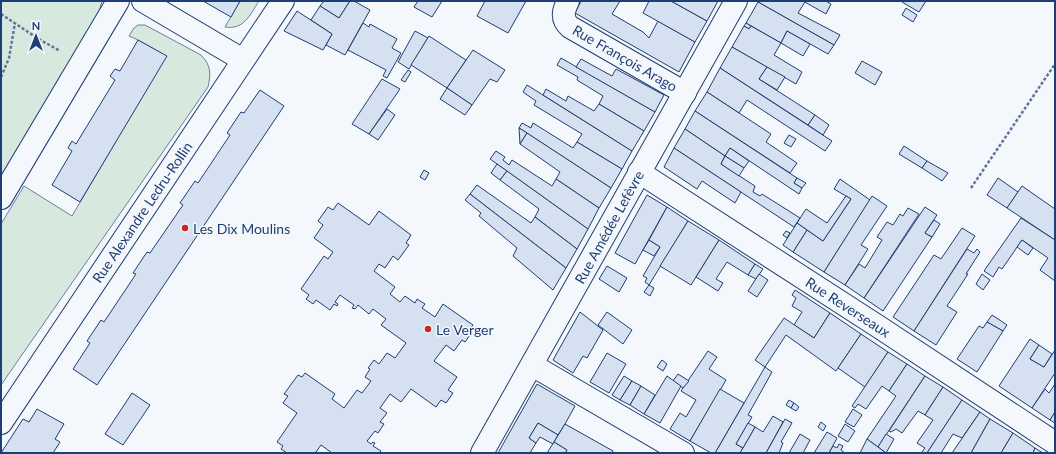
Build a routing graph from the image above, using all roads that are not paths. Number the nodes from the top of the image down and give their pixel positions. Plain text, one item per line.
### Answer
1 (118, 1) edge
2 (143, 1) edge
3 (283, 1) edge
4 (568, 1) edge
5 (736, 1) edge
6 (243, 60) junction
7 (685, 93) junction
8 (639, 172) junction
9 (1, 198) edge
10 (532, 365) junction
11 (1, 423) edge
12 (1055, 443) edge
13 (482, 453) edge
14 (684, 453) edge

1 - 9 street
2 - 6 street
3 - 6 street, Rue Alexandre Ledru-Rollin
4 - 7 street, Rue François Arago
5 - 7 street, Rue Amédée Lefèvre
6 - 11 street, Rue Alexandre Ledru-Rollin
7 - 8 street, Rue Amédée Lefèvre
8 - 10 street, Rue Amédée Lefèvre
8 - 12 street, Rue Reverseaux
10 - 13 street, Rue Amédée Lefèvre
10 - 14 street

